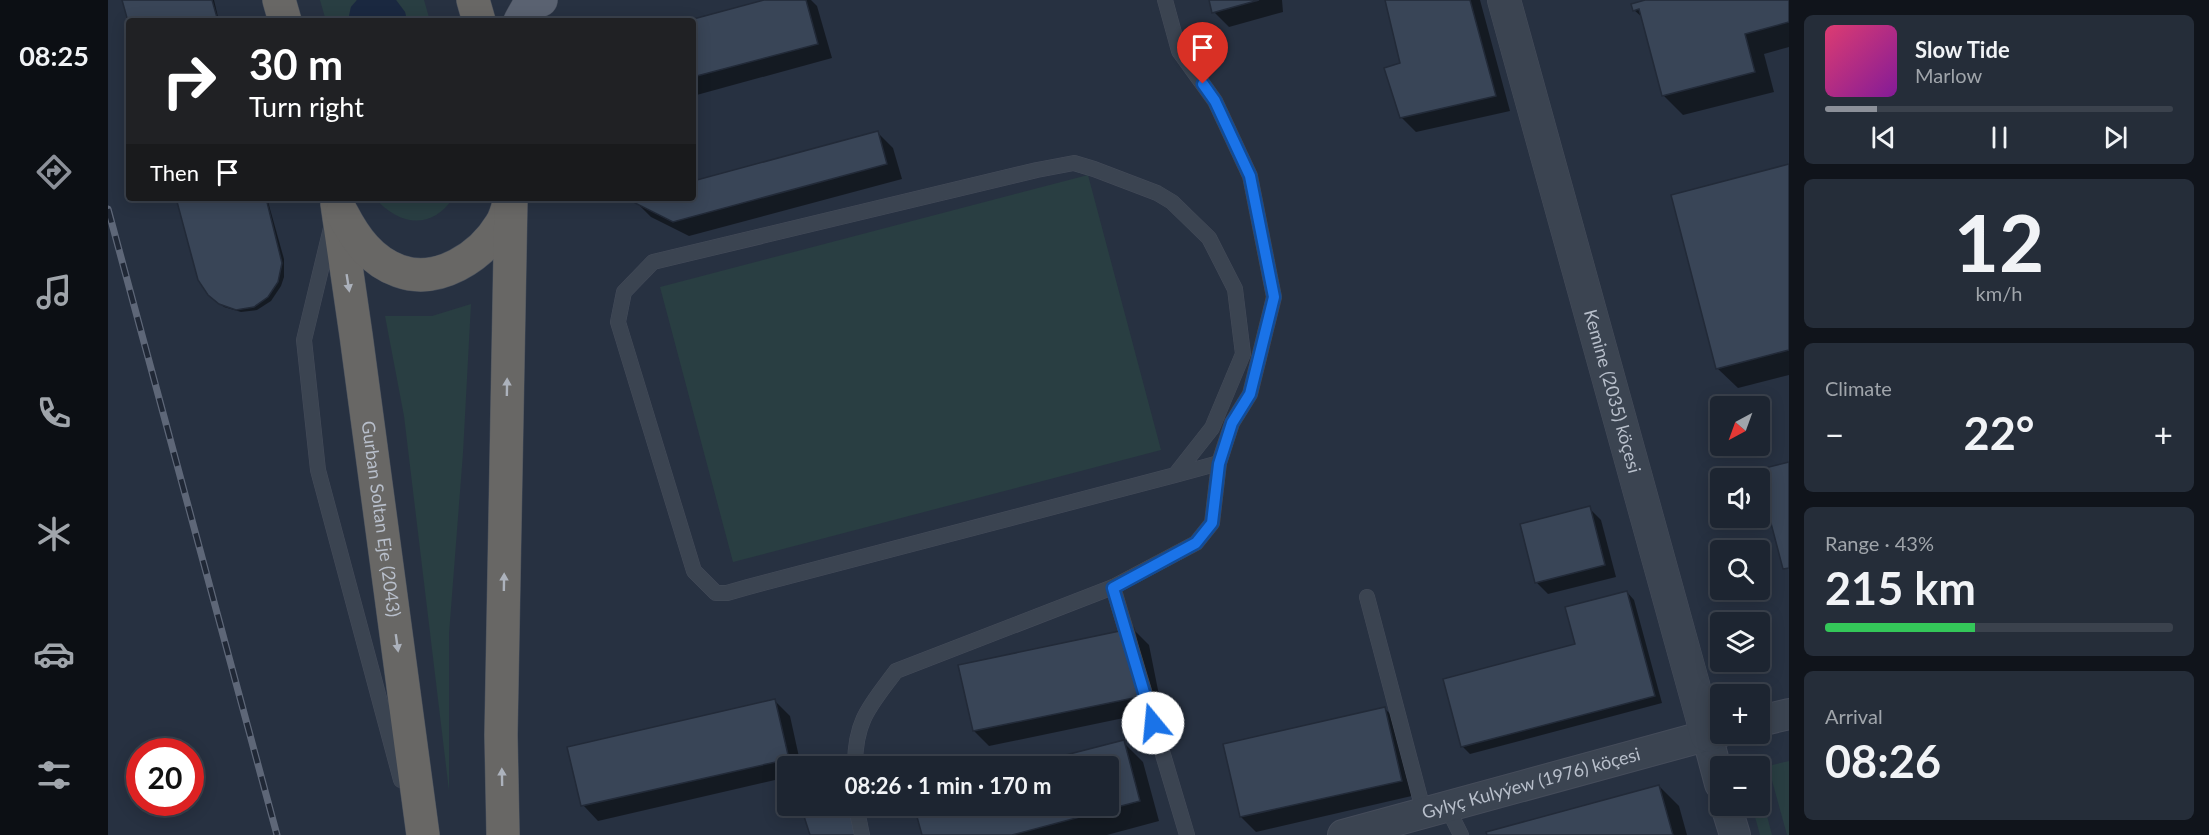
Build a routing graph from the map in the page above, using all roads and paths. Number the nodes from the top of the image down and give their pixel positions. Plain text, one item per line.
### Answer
1 (279, 0) edge
2 (473, 0) edge
3 (540, 0) edge
4 (1165, 0) edge
5 (1504, 0) edge
6 (284, 18) edge
7 (478, 18) edge
8 (522, 18) edge
9 (336, 201) edge
10 (510, 201) edge
11 (511, 201) edge
12 (1219, 464) junction
13 (1175, 475) junction
14 (1113, 588) junction
15 (1367, 597) dead end
16 (1789, 714) edge
17 (1770, 719) edge
18 (1710, 720) edge
19 (1710, 735) edge
20 (856, 756) edge
21 (1435, 810) junction
22 (858, 816) edge
23 (1729, 816) edge
24 (416, 835) edge
25 (423, 835) edge
26 (503, 835) edge
27 (862, 835) edge
28 (1187, 835) edge
29 (1343, 835) edge
30 (1461, 835) edge
31 (1735, 835) edge

1 - 6 highway
2 - 7 highway
3 - 8 main road
4 - 12 lane
5 - 18 street, Kemine (2035) köçesi
9 - 10 highway
9 - 24 lane
9 -> 25 highway, Gurban Soltan Eje (2043)
26 -> 11 highway
12 - 13 lane
12 - 14 lane
13 - 13 lane
14 - 20 lane
14 - 28 lane
15 - 21 lane
16 - 17 street
19 - 21 street, Gylyç Kulyýew (1976) köçesi
21 - 29 street, Gylyç Kulyýew (1976) köçesi
21 - 30 lane
22 - 27 lane
23 - 31 street

